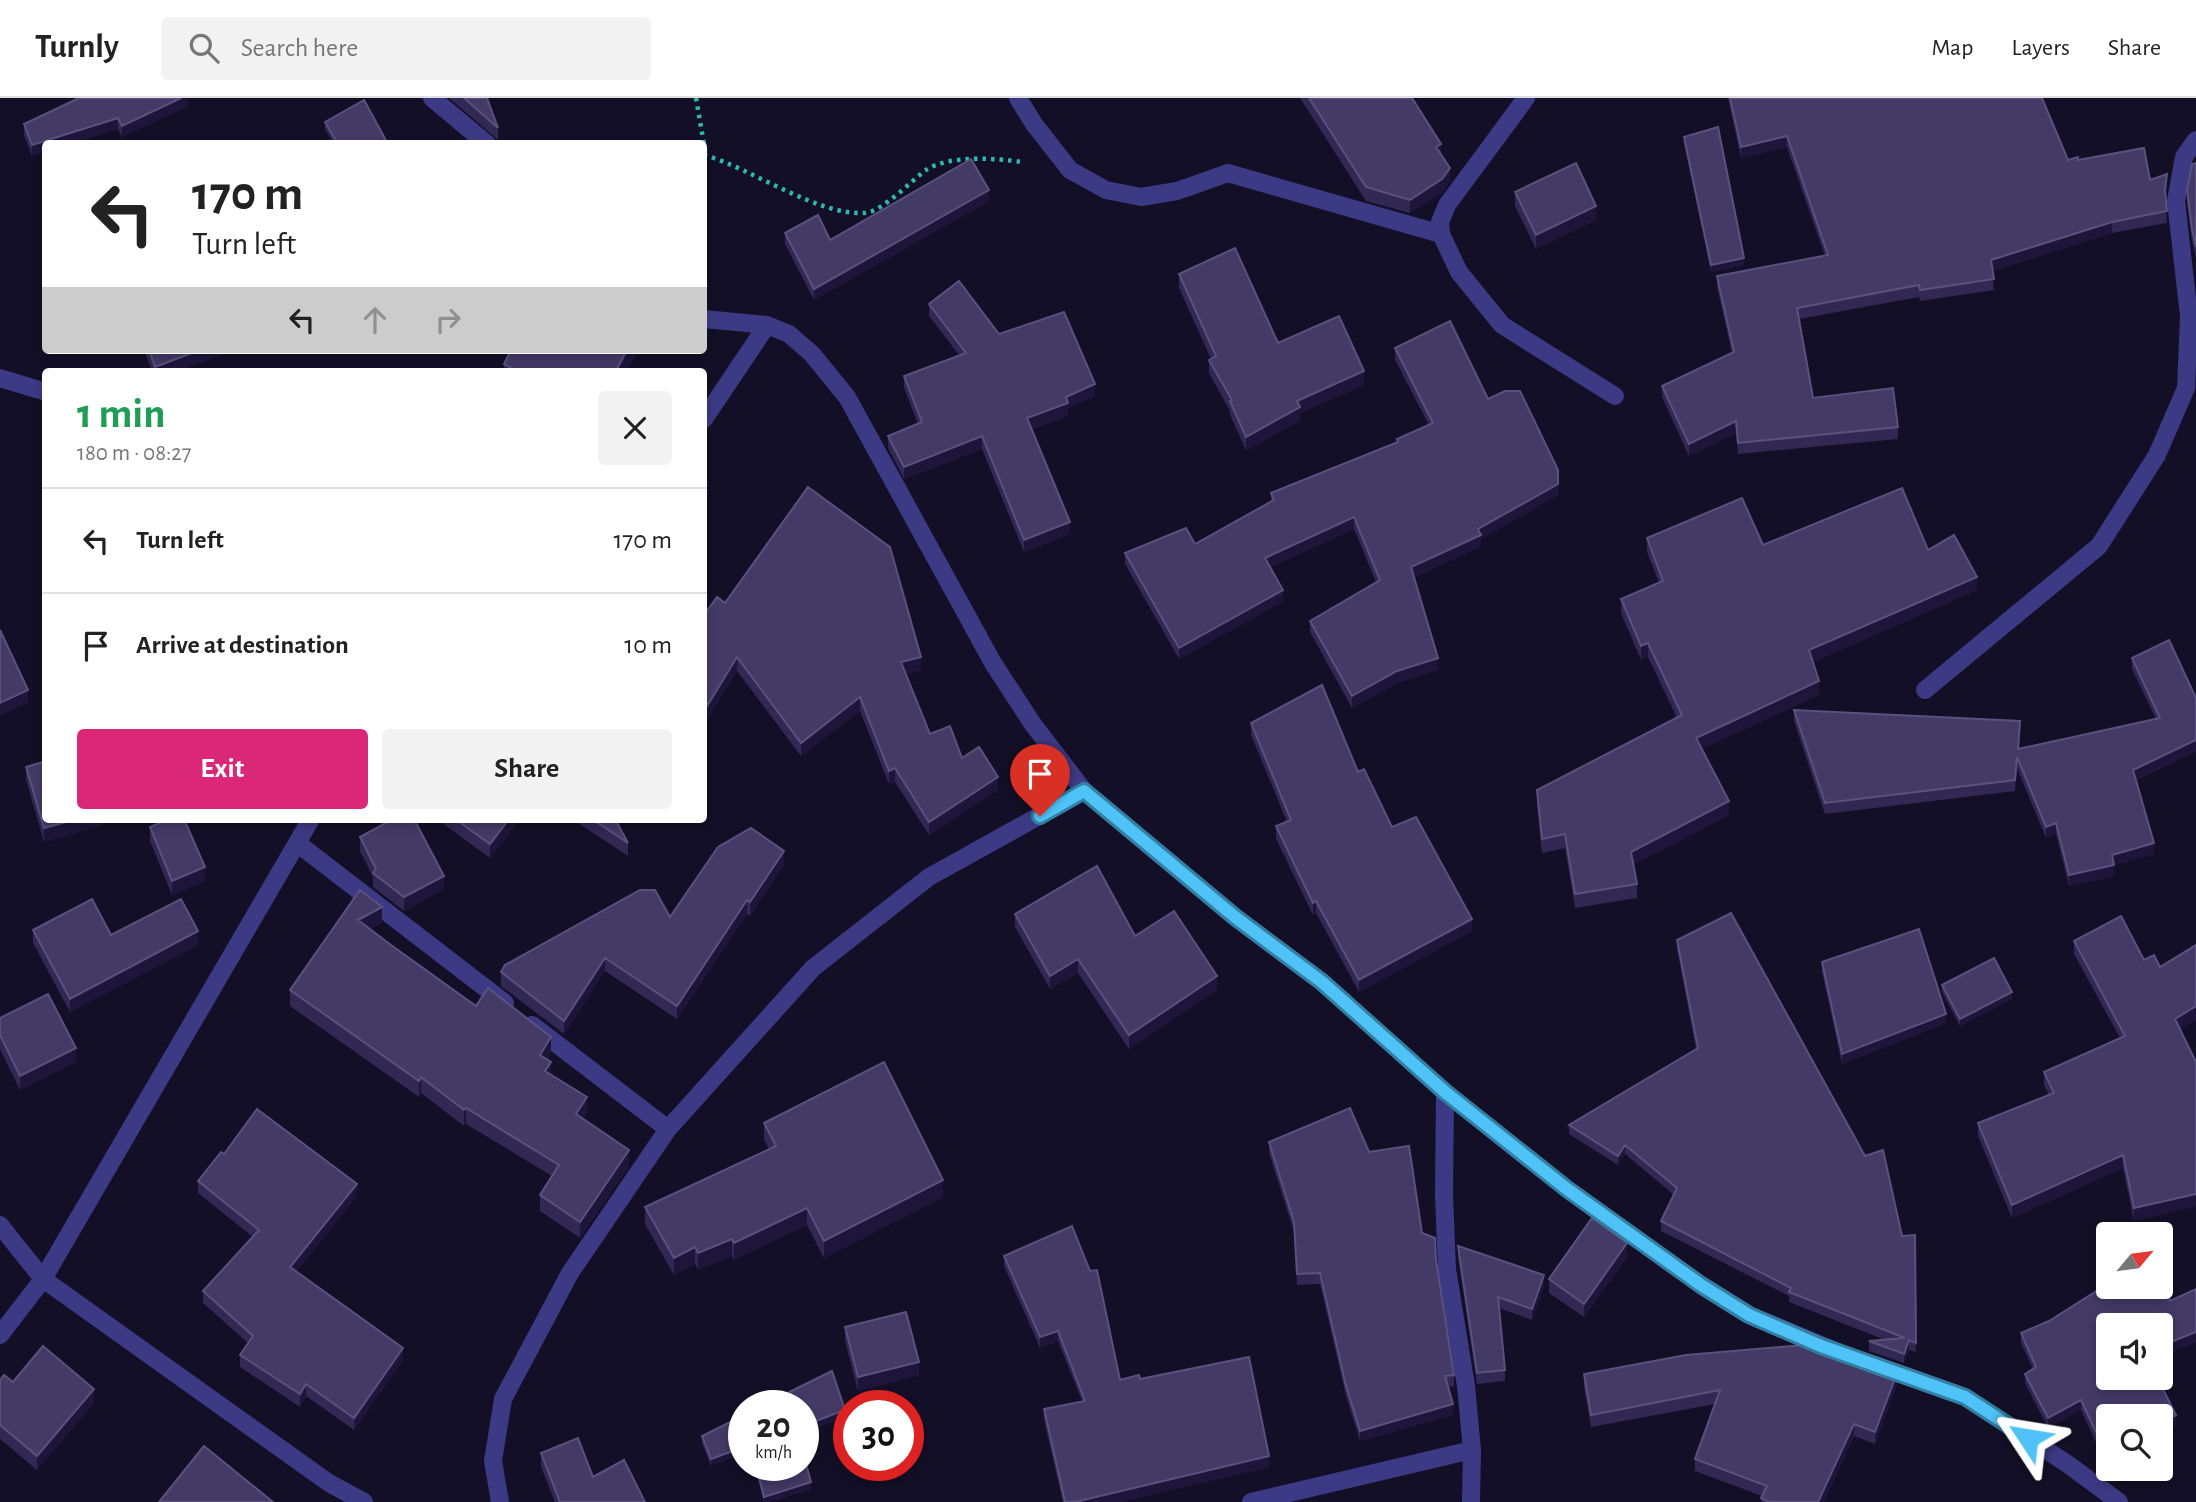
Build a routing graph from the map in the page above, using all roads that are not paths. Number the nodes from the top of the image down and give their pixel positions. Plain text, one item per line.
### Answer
1 (432, 98) edge
2 (1018, 98) edge
3 (1526, 98) edge
4 (482, 140) edge
5 (2196, 140) edge
6 (1441, 234) junction
7 (707, 319) edge
8 (767, 325) junction
9 (0, 378) edge
10 (42, 391) edge
11 (1615, 396) dead end
12 (707, 415) edge
13 (1924, 690) dead end
14 (1084, 791) junction
15 (309, 823) edge
16 (297, 843) junction
17 (1445, 1092) junction
18 (668, 1129) junction
19 (0, 1226) edge
20 (43, 1279) junction
21 (0, 1335) edge
22 (1472, 1450) junction
23 (364, 1502) edge
24 (500, 1502) edge
25 (1251, 1502) edge
26 (1471, 1502) edge
27 (2119, 1502) edge

1 - 4 street
2 - 6 street
3 - 6 street
5 - 13 street
6 - 11 street
7 - 8 street
8 - 12 street
8 - 14 street
9 - 10 street
14 - 17 street
14 - 18 street
15 - 16 street
16 - 18 street
16 - 20 street
17 - 22 street
17 - 27 street
18 - 24 street
19 - 20 street
20 - 21 street
20 - 23 street
22 - 25 street
22 - 26 street

